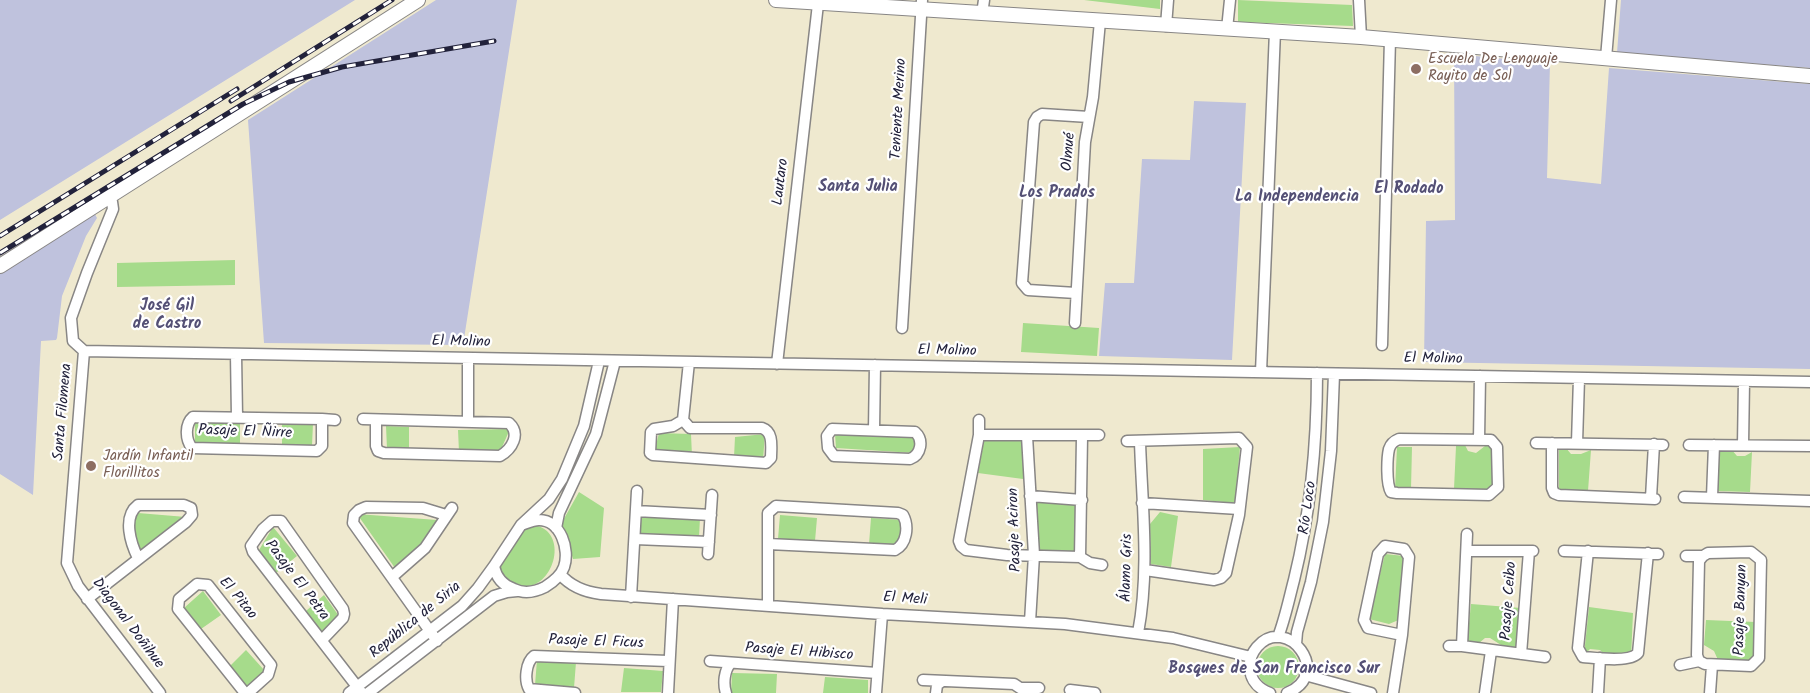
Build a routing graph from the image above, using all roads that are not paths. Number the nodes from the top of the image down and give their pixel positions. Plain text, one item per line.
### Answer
1 (418, 0) edge
2 (776, 0) edge
3 (1168, 0) edge
4 (1230, 0) edge
5 (1359, 0) edge
6 (1611, 0) edge
7 (818, 4) junction
8 (922, 5) edge
9 (983, 7) edge
10 (1100, 21) junction
11 (1166, 26) junction
12 (1227, 29) junction
13 (1275, 32) junction
14 (1361, 37) junction
15 (1390, 39) junction
16 (1606, 58) junction
17 (1810, 76) edge
18 (1089, 117) junction
19 (108, 196) junction
20 (0, 266) edge
21 (1076, 293) junction
22 (1075, 323) dead end
23 (902, 328) dead end
24 (1382, 345) dead end
25 (84, 351) junction
26 (236, 354) junction
27 (468, 358) junction
28 (599, 360) junction
29 (615, 361) junction
30 (689, 362) junction
31 (777, 364) junction
32 (875, 365) junction
33 (1262, 372) junction
34 (1317, 373) junction
35 (1334, 374) junction
36 (1480, 376) junction
37 (1579, 378) junction
38 (1744, 381) junction
39 (1810, 382) edge
40 (237, 417) junction
41 (322, 419) junction
42 (363, 419) dead end
43 (335, 420) dead end
44 (683, 420) junction
45 (979, 420) dead end
46 (376, 421) junction
47 (468, 422) junction
48 (874, 430) junction
49 (978, 435) junction
50 (1099, 435) dead end
51 (1027, 436) junction
52 (1082, 437) junction
53 (1479, 440) junction
54 (1127, 441) dead end
55 (1140, 441) junction
56 (1536, 443) dead end
57 (1552, 443) junction
58 (1577, 443) junction
59 (1689, 445) dead end
60 (1714, 445) junction
61 (1743, 445) junction
62 (1810, 446) edge
63 (637, 491) dead end
64 (712, 495) dead end
65 (1030, 496) junction
66 (1684, 497) dead end
67 (1712, 497) junction
68 (1082, 500) junction
69 (1810, 501) edge
70 (1142, 503) junction
71 (1239, 509) junction
72 (636, 511) junction
73 (711, 515) junction
74 (521, 525) junction
75 (556, 528) junction
76 (1467, 534) dead end
77 (635, 539) junction
78 (709, 542) junction
79 (768, 544) junction
80 (1468, 551) junction
81 (1564, 551) dead end
82 (1588, 551) junction
83 (708, 554) dead end
84 (1034, 555) junction
85 (1686, 556) dead end
86 (1703, 556) junction
87 (1080, 557) junction
88 (138, 558) junction
89 (1102, 565) dead end
90 (494, 566) junction
91 (1145, 570) junction
92 (70, 573) joint
93 (560, 574) junction
94 (392, 577) junction
95 (517, 591) junction
96 (631, 597) junction
97 (87, 599) junction
98 (672, 599) junction
99 (768, 605) junction
100 (882, 614) junction
101 (1030, 622) junction
102 (430, 631) junction
103 (1138, 633) junction
104 (1402, 635) junction
105 (1278, 637) junction
106 (322, 640) junction
107 (437, 641) junction
108 (1296, 644) junction
109 (1449, 646) dead end
110 (1462, 646) junction
111 (1491, 651) junction
112 (1521, 654) junction
113 (1251, 657) junction
114 (1545, 657) dead end
115 (1600, 658) junction
116 (668, 661) junction
117 (1699, 661) junction
118 (710, 662) dead end
119 (731, 663) junction
120 (1680, 665) dead end
121 (1712, 665) junction
122 (877, 674) junction
123 (1305, 675) junction
124 (924, 680) dead end
125 (941, 682) junction
126 (1039, 688) dead end
127 (1020, 690) edge
128 (1070, 690) dead end
129 (356, 691) edge
130 (1082, 692) edge
131 (1266, 692) edge
132 (160, 693) edge
133 (246, 693) edge
134 (368, 693) edge
135 (575, 693) edge
136 (668, 693) edge
137 (726, 693) edge
138 (876, 693) edge
139 (936, 693) edge
140 (1095, 693) edge
141 (1287, 693) edge
142 (1371, 693) edge
143 (1393, 693) edge
144 (1485, 693) edge
145 (1598, 693) edge
146 (1710, 693) edge

1 - 19 main road
2 - 7 main road
3 - 11 street
4 - 12 street
5 - 14 street
6 - 16 street
7 - 8 main road
7 - 31 street, Lautaro
8 - 9 main road
8 - 23 street, Teniente Merino
9 - 10 main road
10 - 11 main road
10 - 18 street, Olmué
11 - 12 main road
12 - 13 main road
13 - 14 main road
13 - 33 street
14 - 15 main road
15 - 16 main road
15 - 24 street
16 - 17 main road
18 - 21 street, Olmué
18 - 21 street
19 - 20 main road
19 - 25 street, Santa Filomena
21 - 22 street, Olmué
25 - 26 street, El Molino
25 - 92 street, Santa Filomena
26 - 27 street, El Molino
26 - 40 street
27 - 28 street, El Molino
27 - 47 street
28 - 29 street, El Molino
28 - 74 street
29 - 30 street, El Molino
29 - 75 street
30 - 31 street, El Molino
30 - 44 street
31 - 32 street, El Molino
32 - 33 street, El Molino
32 - 48 street
33 - 34 street, El Molino
34 - 35 street, El Molino
34 - 105 street, Río Loco
35 - 36 street, El Molino
35 - 108 street, Río Loco
36 - 37 street, El Molino
36 - 53 street
37 - 38 street, El Molino
37 - 58 street
38 - 39 street, El Molino
38 - 61 street
40 - 41 street, Pasaje El Ñirre
40 - 41 street, Pasaje El Ñirre
41 - 43 street, Pasaje El Ñirre
42 - 46 street
44 - 44 street
45 - 49 street
46 - 47 street
46 - 47 street
48 - 48 street
49 - 51 street
49 - 84 street
50 - 52 street
51 - 52 street
51 - 65 street, Pasaje Aciron
52 - 68 street
53 - 53 street
54 - 55 street
55 - 70 street, Álamo Gris
55 - 71 street
56 - 57 street
57 - 58 street
57 - 58 street
59 - 60 street
60 - 61 street
60 - 67 street
61 - 62 street
63 - 72 street
64 - 73 street
65 - 68 street
65 - 84 street, Pasaje Aciron
66 - 67 street
67 - 69 street
68 - 87 street
70 - 71 street
70 - 91 street, Álamo Gris
71 - 91 street
72 - 73 street
72 - 77 street
73 - 78 street
74 - 75 street
74 - 90 street
75 - 93 street
76 - 80 street
77 - 78 street
77 - 96 street
78 - 83 street
79 - 79 street
79 - 99 street
80 - 110 street
80 - 112 street, Pasaje Ceibo
81 - 82 street
82 - 115 street
82 - 115 street
84 - 87 street
84 - 101 street, Pasaje Aciron
85 - 86 street, Pasaje Banyan
86 - 117 street
86 - 121 street, Pasaje Banyan
87 - 89 street
88 - 88 street
88 - 97 street
90 - 95 street
90 - 102 street, República de Siria
91 - 103 street, Álamo Gris
92 - 97 street, Diagonal Doñihue
93 - 95 street
93 - 96 street, El Meli
94 - 94 street
94 - 102 street
95 - 107 street, República de Siria
96 - 98 street, El Meli
97 - 132 street, Diagonal Doñihue
98 - 99 street, El Meli
98 - 116 street
99 - 100 street, El Meli
100 - 101 street, El Meli
100 - 122 street
101 - 103 street, El Meli
102 - 107 street
102 - 129 street, República de Siria
103 - 113 street, El Meli
104 - 104 street
104 - 143 street
105 - 108 street
105 - 113 street
106 - 106 street, Pasaje El Petra
106 - 129 street
107 - 134 street, República de Siria
108 - 123 street
109 - 110 street, Pasaje Ceibo
110 - 111 street, Pasaje Ceibo
111 - 112 street, Pasaje Ceibo
111 - 144 street
112 - 114 street, Pasaje Ceibo
113 - 131 street
115 - 145 street
116 - 135 street, Pasaje El Ficus
116 - 136 street
117 - 120 street, Pasaje Banyan
117 - 121 street, Pasaje Banyan
118 - 119 street
119 - 122 street, Pasaje El Hibisco
119 - 137 street, Pasaje El Hibisco
121 - 146 street
122 - 138 street
123 - 141 street
123 - 142 street
124 - 125 street
125 - 127 street
125 - 139 street
126 - 127 street
128 - 130 street
130 - 140 street
133 - 133 street, El Pitao

